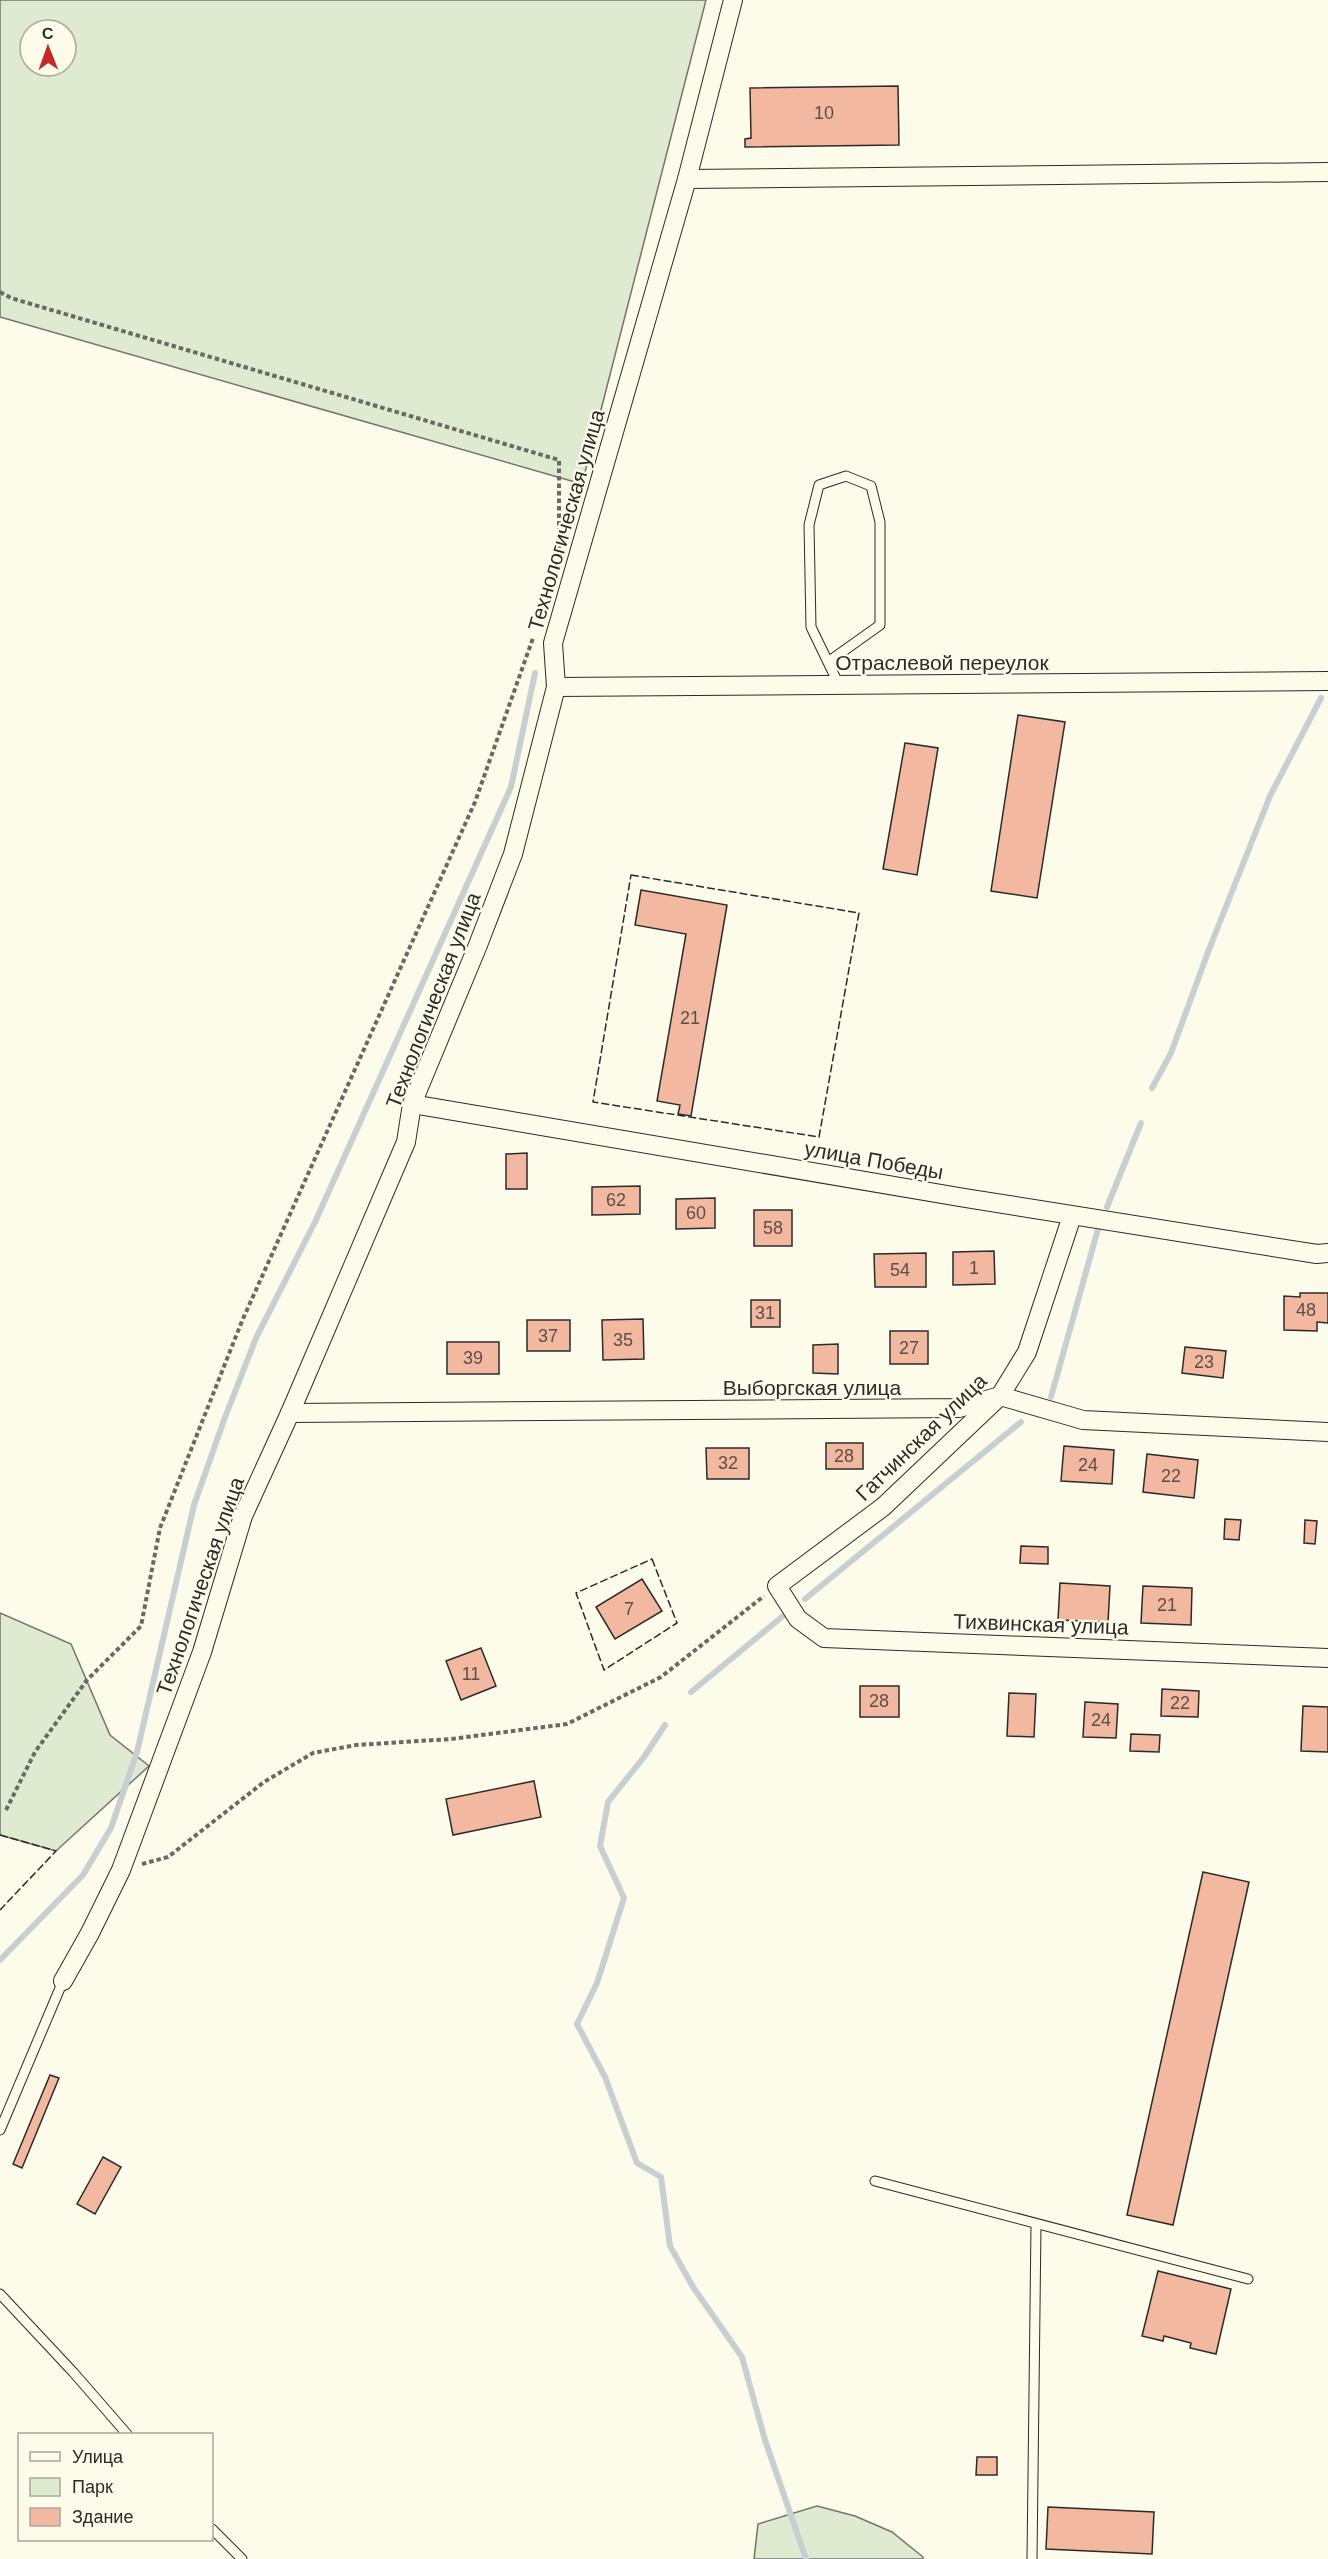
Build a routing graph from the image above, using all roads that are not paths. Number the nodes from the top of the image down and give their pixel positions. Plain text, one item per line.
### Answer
1 (733, 0) edge
2 (1328, 172) edge
3 (687, 179) junction
4 (828, 662) junction
5 (1328, 681) edge
6 (839, 685) junction
7 (556, 687) junction
8 (412, 1104) junction
9 (1072, 1216) junction
10 (1328, 1253) edge
11 (1000, 1396) junction
12 (290, 1413) junction
13 (1328, 1432) edge
14 (777, 1586) joint
15 (1328, 1658) edge
16 (63, 1981) joint
17 (0, 2130) edge
18 (875, 2181) dead end
19 (1036, 2225) junction
20 (1248, 2279) dead end
21 (0, 2294) edge
22 (126, 2433) edge
23 (213, 2530) edge
24 (242, 2559) edge
25 (1032, 2559) edge

1 - 3 street, Технологическая улица
2 - 3 street
3 - 7 street, Технологическая улица
4 - 4 lane
4 - 6 lane
5 - 6 street, Отраслевой переулок
6 - 7 street, Отраслевой переулок
7 - 8 street, Технологическая улица
8 - 9 street, улица Победы
8 - 12 street, Технологическая улица
9 - 10 street, улица Победы
9 - 11 street, Гатчинская улица
11 - 12 street, Выборгская улица
11 - 13 street
11 - 14 street, Гатчинская улица
12 - 16 street, Технологическая улица
14 - 15 street, Тихвинская улица
16 - 17 lane
18 - 19 lane
19 - 20 lane
19 - 25 lane
21 - 22 lane
23 - 24 lane

